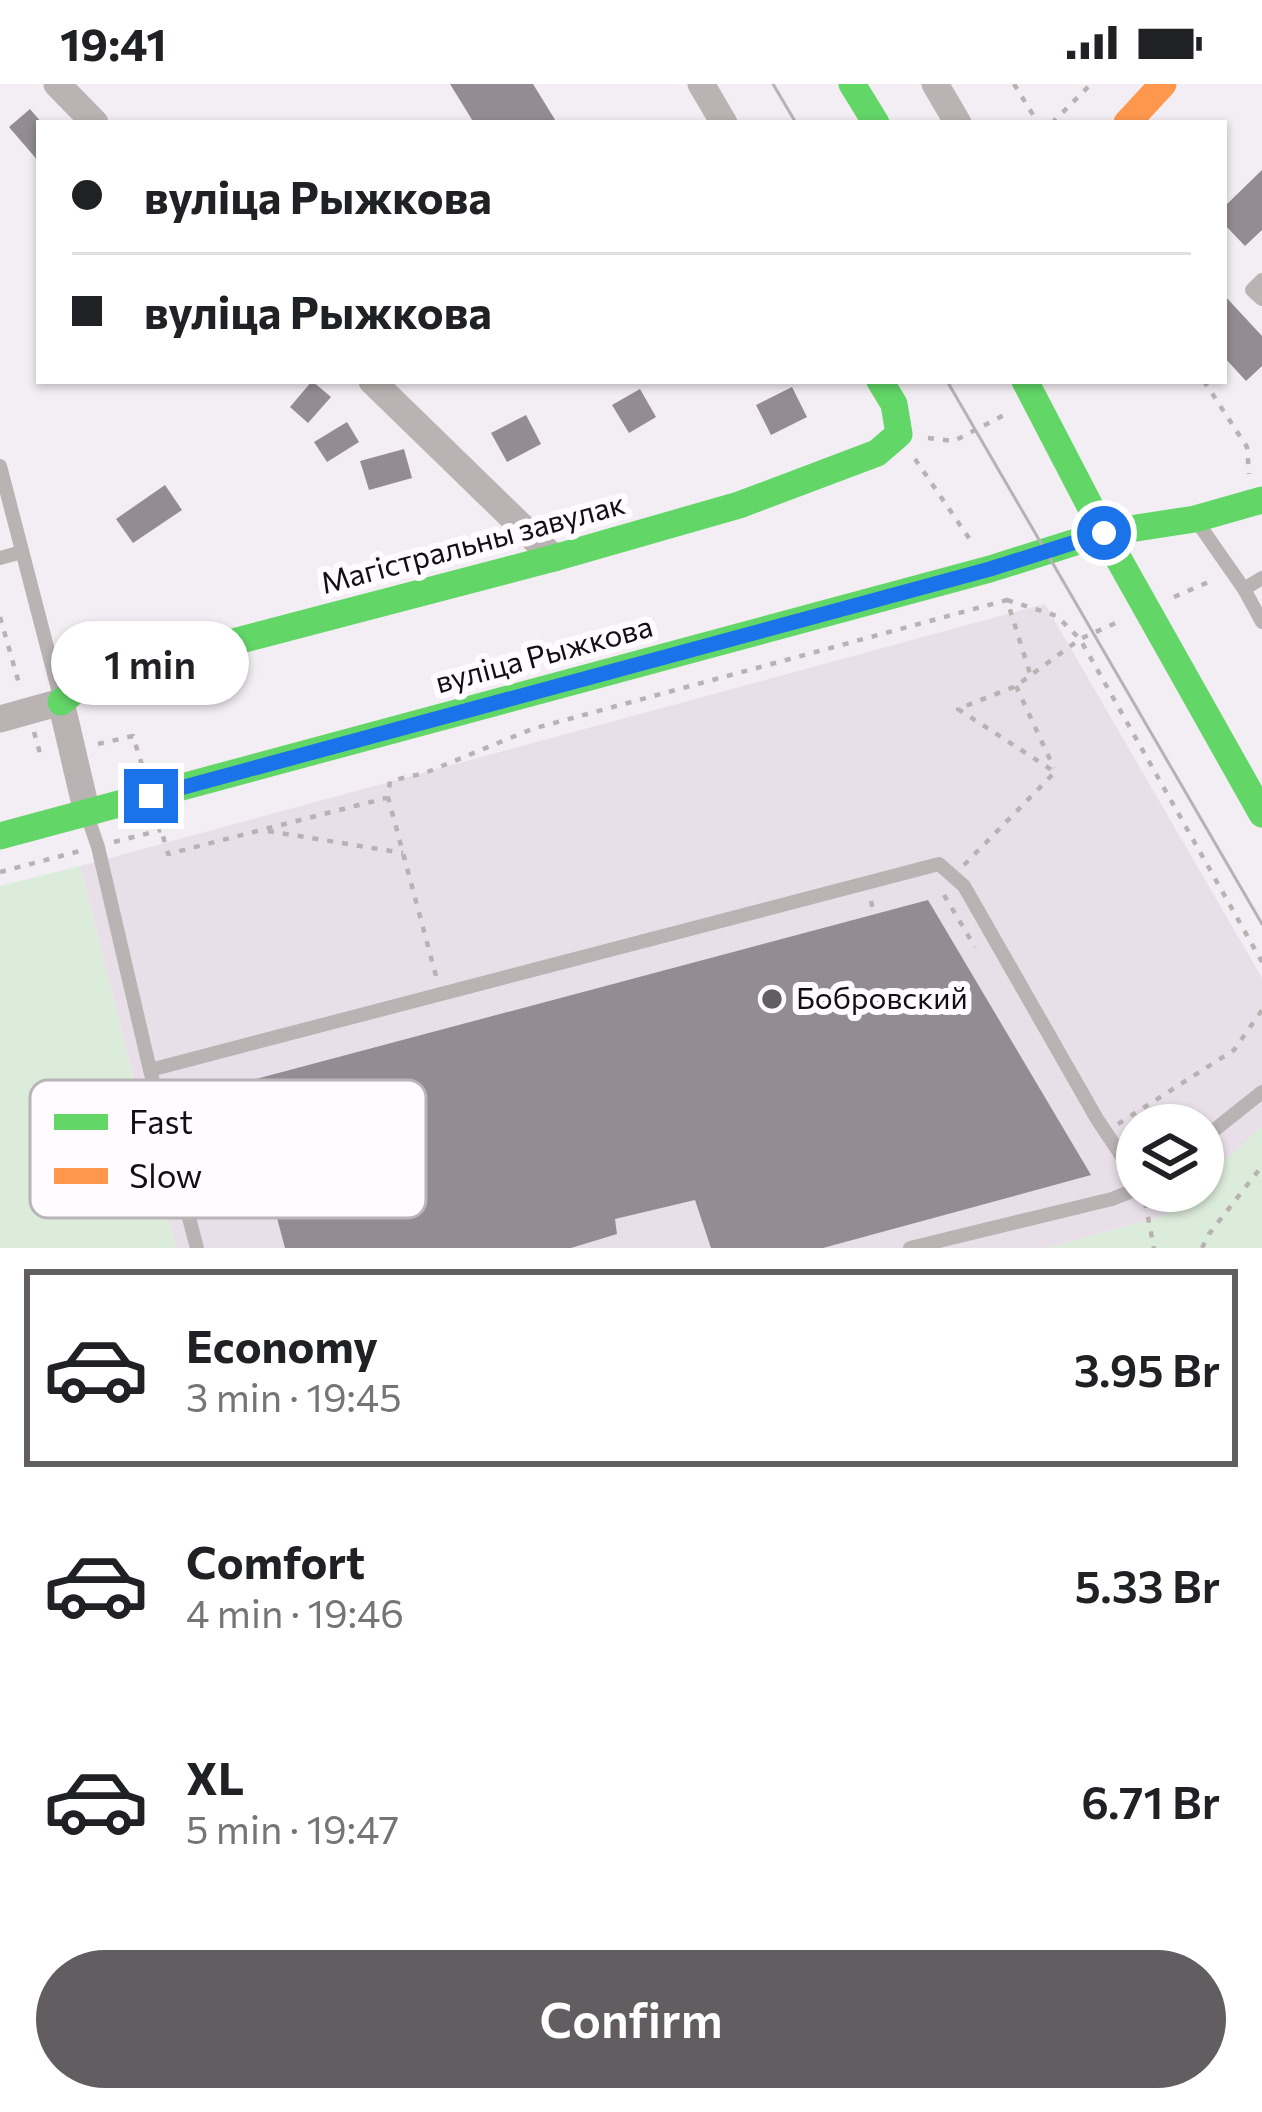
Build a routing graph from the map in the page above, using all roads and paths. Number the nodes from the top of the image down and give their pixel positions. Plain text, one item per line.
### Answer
1 (57, 84) edge
2 (701, 84) edge
3 (852, 84) edge
4 (935, 84) edge
5 (1014, 84) edge
6 (1091, 84) edge
7 (1163, 84) edge
8 (92, 120) edge
9 (722, 120) edge
10 (874, 120) edge
11 (956, 120) edge
12 (1036, 120) edge
13 (1055, 120) edge
14 (1130, 120) edge
15 (1262, 280) edge
16 (1262, 299) edge
17 (375, 384) edge
18 (882, 384) edge
19 (1206, 384) edge
20 (1030, 391) edge
21 (899, 434) junction
22 (1262, 457) edge
23 (1248, 460) junction
24 (0, 466) edge
25 (1256, 501) edge
26 (1195, 519) junction
27 (1104, 533) junction
28 (22, 553) junction
29 (0, 558) edge
30 (554, 558) junction
31 (1262, 578) edge
32 (1244, 589) junction
33 (1262, 622) edge
34 (1030, 677) junction
35 (1016, 686) junction
36 (61, 702) junction
37 (0, 719) edge
38 (1055, 772) junction
39 (87, 813) junction
40 (1262, 814) edge
41 (262, 830) dead end
42 (0, 836) edge
43 (404, 853) junction
44 (953, 877) junction
45 (871, 901) dead end
46 (874, 915) dead end
47 (975, 947) dead end
48 (1262, 962) edge
49 (441, 994) junction
50 (1262, 1010) edge
51 (150, 1070) junction
52 (153, 1080) edge
53 (1262, 1092) edge
54 (1224, 1122) edge
55 (1106, 1131) junction
56 (1116, 1146) edge
57 (1262, 1166) edge
58 (1116, 1198) edge
59 (1145, 1212) edge
60 (189, 1218) edge
61 (197, 1248) edge
62 (910, 1248) edge
63 (1154, 1248) edge
64 (1202, 1248) edge

1 - 8 street
2 - 9 street
3 - 10 main road
4 - 11 street
5 - 12 path
6 - 13 path
7 - 14 main road
15 - 16 lane
17 - 30 street
18 - 21 main road
19 - 23 path
20 - 21 path
20 - 27 main road
21 - 30 main road, Магістральны завулак
22 - 23 path
23 - 25 path
24 - 28 lane
25 - 26 main road, вуліца Рыжкова
26 - 27 main road, вуліца Рыжкова
26 - 32 lane
27 - 39 main road, вуліца Рыжкова
27 - 40 main road
28 - 29 lane
28 - 36 lane
30 - 36 main road, Магістральны завулак
31 - 32 lane
32 - 33 lane
34 - 35 path
34 - 43 path
34 - 48 path
35 - 38 path
35 - 38 path
36 - 37 street
36 - 39 street
38 - 44 path
39 - 42 main road, вуліца Рыжкова
39 - 51 lane
41 - 43 path
43 - 49 path
44 - 47 path
44 - 49 lane
44 - 55 lane
45 - 46 path
49 - 51 lane
50 - 55 path
51 - 52 lane
53 - 54 lane
55 - 56 lane
57 - 64 path
58 - 62 lane
59 - 63 path
60 - 61 lane

